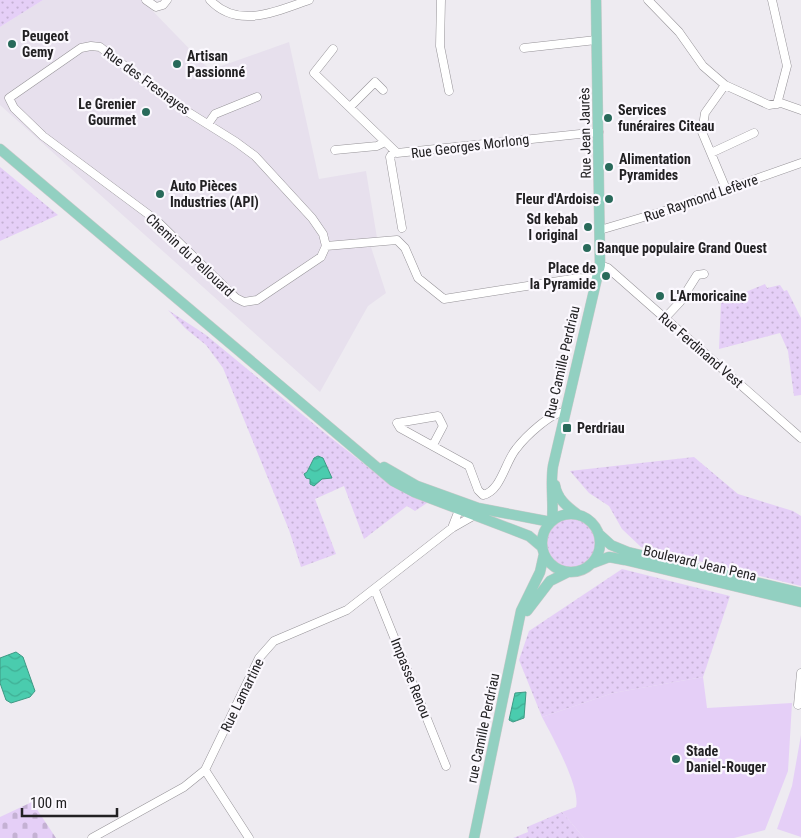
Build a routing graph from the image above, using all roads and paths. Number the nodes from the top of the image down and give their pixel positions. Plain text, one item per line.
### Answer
1 (146, 0) edge
2 (167, 0) edge
3 (210, 0) edge
4 (309, 0) edge
5 (441, 0) edge
6 (596, 0) edge
7 (648, 0) edge
8 (772, 0) edge
9 (596, 40) junction
10 (524, 48) dead end
11 (333, 49) dead end
12 (725, 85) junction
13 (383, 90) dead end
14 (449, 91) dead end
15 (0, 96) edge
16 (257, 97) dead end
17 (9, 98) junction
18 (777, 104) junction
19 (350, 108) junction
20 (801, 110) edge
21 (208, 124) junction
22 (599, 132) junction
23 (754, 132) dead end
24 (385, 142) junction
25 (0, 149) edge
26 (335, 150) dead end
27 (394, 150) junction
28 (711, 153) junction
29 (801, 162) edge
30 (726, 189) junction
31 (402, 228) dead end
32 (600, 230) junction
33 (326, 246) junction
34 (600, 264) junction
35 (704, 274) dead end
36 (595, 279) junction
37 (665, 318) junction
38 (565, 412) junction
39 (801, 438) edge
40 (433, 445) junction
41 (372, 461) junction
42 (553, 466) junction
43 (459, 510) junction
44 (475, 512) junction
45 (577, 514) junction
46 (551, 521) junction
47 (452, 528) junction
48 (600, 535) junction
49 (543, 550) junction
50 (593, 563) junction
51 (568, 572) junction
52 (375, 590) junction
53 (801, 593) edge
54 (801, 602) edge
55 (519, 624) junction
56 (801, 673) edge
57 (798, 705) dead end
58 (446, 766) dead end
59 (205, 770) junction
60 (92, 838) edge
61 (249, 838) edge
62 (474, 838) edge

1 - 2 street
3 - 4 street
5 - 14 street
6 - 9 main road, Rue Jean Jaurès
7 - 12 street
8 - 18 street
9 - 10 street
9 - 22 main road, Rue Jean Jaurès
11 - 19 street, Rue Georges Morlong
12 - 18 street
12 - 28 street
13 - 19 street
15 - 17 street
16 - 21 street
17 - 21 street, Rue des Fresnayes
17 - 33 street, Chemin du Pellouard
18 - 20 street
19 - 24 street, Rue Georges Morlong
21 - 33 street, Rue des Fresnayes
22 - 27 street, Rue Georges Morlong
22 - 32 main road, Rue Jean Jaurès
23 - 28 street
24 - 26 street
24 - 27 street, Rue Georges Morlong
25 - 41 main road
27 - 31 street
28 - 30 street
29 - 30 street, Rue Raymond Lefèvre
30 - 32 street, Rue Raymond Lefèvre
32 - 34 main road, Rue Jean Jaurès
33 - 36 street
34 - 36 main road, Rue Camille Perdriau
34 - 37 street, Rue Ferdinand Vest
35 - 37 street
36 - 38 main road, Rue Camille Perdriau
37 - 39 street, Rue Ferdinand Vest
38 - 40 street
38 - 42 main road, Rue Camille Perdriau
40 - 40 street
41 - 43 main road
41 - 44 main road
42 - 45 main road, Rue Camille Perdriau
42 - 46 main road, Rue Camille Perdriau
43 - 44 main road
43 - 47 street, Rue Lamartine
44 - 46 main road
44 - 47 street, Rue Lamartine
44 - 49 main road
45 - 46 main road
45 - 48 main road
46 - 49 main road
47 - 52 street, Rue Lamartine
48 - 50 main road
48 - 53 main road, Boulevard Jean Pena
49 - 51 main road
49 - 55 main road, rue Camille Perdriau
50 - 51 main road
50 - 54 main road, Boulevard Jean Pena
51 - 55 main road
52 - 58 street, Impasse Renou
52 - 59 street, Rue Lamartine
55 - 62 main road, rue Camille Perdriau
56 - 57 street
59 - 60 street, Rue Lamartine
59 - 61 street

